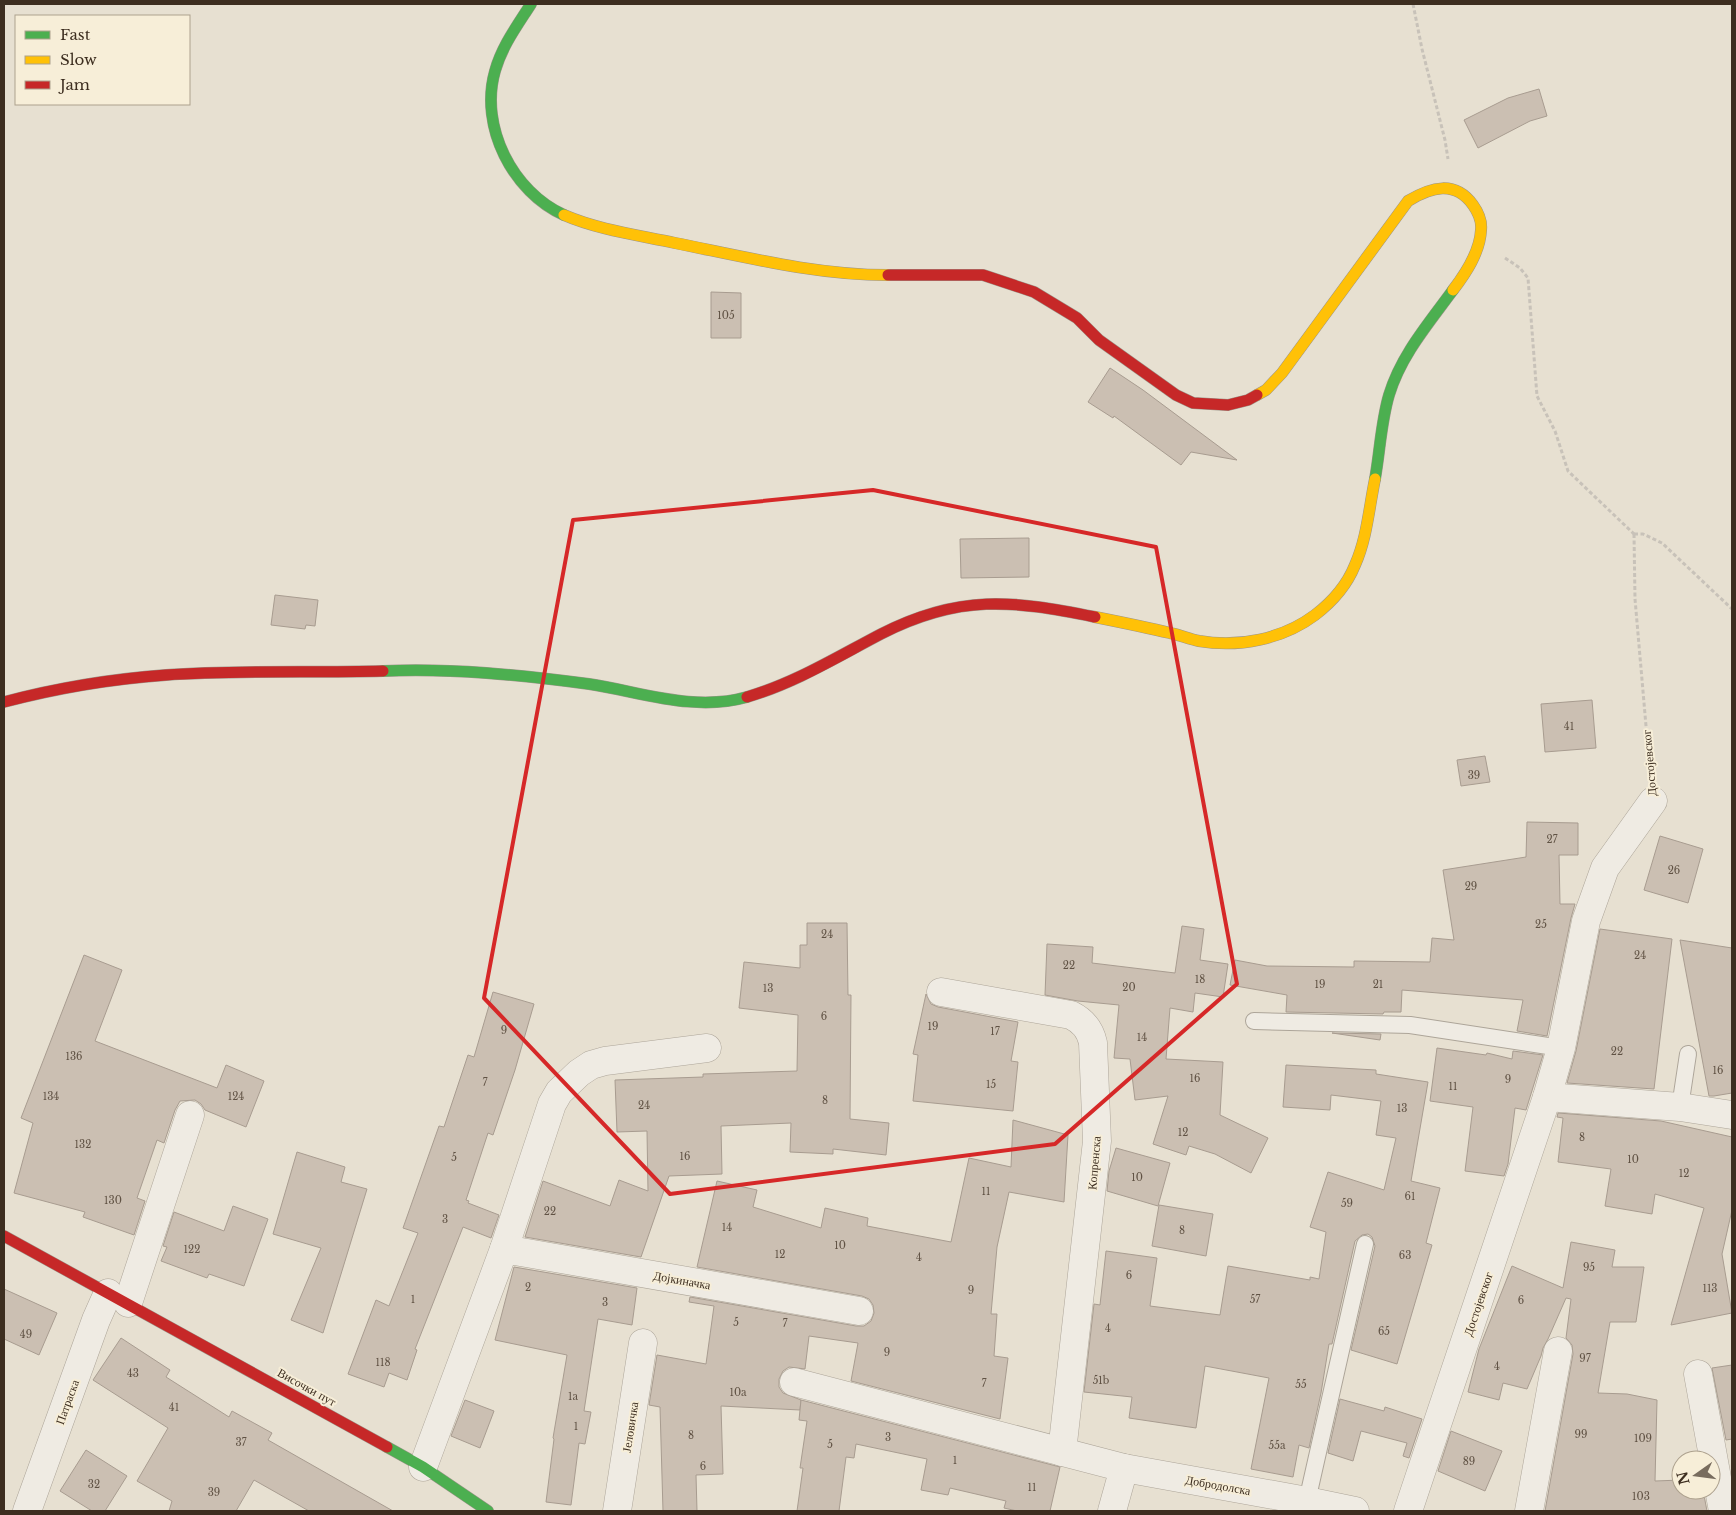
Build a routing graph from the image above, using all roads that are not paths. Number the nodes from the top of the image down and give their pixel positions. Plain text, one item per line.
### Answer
1 (531, 4) edge
2 (4, 702) edge
3 (1653, 801) road end
4 (940, 992) dead end
5 (1254, 1022) dead end
6 (707, 1048) dead end
7 (1561, 1048) junction
8 (1688, 1054) dead end
9 (1547, 1096) junction
10 (1680, 1107) junction
11 (190, 1115) dead end
12 (1732, 1115) edge
13 (4, 1236) edge
14 (1365, 1244) dead end
15 (504, 1249) junction
16 (118, 1298) junction
17 (859, 1311) dead end
18 (643, 1343) dead end
19 (1558, 1351) dead end
20 (1698, 1374) dead end
21 (794, 1382) dead end
22 (1062, 1452) junction
23 (423, 1468) junction
24 (1124, 1468) junction
25 (1307, 1501) junction
26 (27, 1511) edge
27 (488, 1511) edge
28 (617, 1511) edge
29 (1112, 1511) edge
30 (1355, 1511) edge
31 (1408, 1511) edge
32 (1529, 1511) edge
33 (1723, 1511) edge

1 - 2 main road
3 - 7 street, Достојевског
4 - 22 street, Копренска
5 - 7 lane
6 - 15 street
7 - 9 street, Достојевског
8 - 10 lane
9 - 10 street
9 - 31 street, Достојевског
10 - 12 street
11 - 16 street, Патраска
13 - 16 main road, Височки пут
14 - 25 lane
15 - 17 street, Дојкиначка
15 - 23 street
16 - 23 main road, Височки пут
16 - 26 street, Патраска
18 - 28 street, Јеловичка
19 - 32 street
20 - 33 street
21 - 22 street
22 - 24 street
23 - 27 main road, Височки пут
24 - 25 street, Добродолска
24 - 29 street
25 - 30 street, Добродолска

